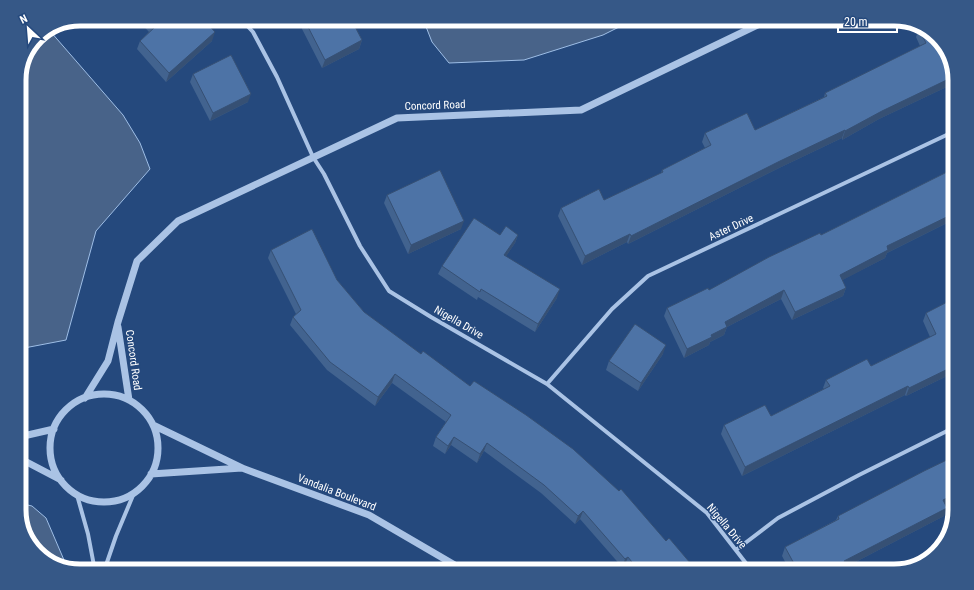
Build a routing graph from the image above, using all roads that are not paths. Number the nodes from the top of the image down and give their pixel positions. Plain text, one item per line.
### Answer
1 (247, 26) edge
2 (755, 26) edge
3 (948, 134) edge
4 (313, 157) junction
5 (118, 322) junction
6 (547, 384) junction
7 (85, 398) junction
8 (129, 400) junction
9 (153, 426) junction
10 (54, 429) junction
11 (948, 430) edge
12 (26, 435) edge
13 (26, 462) edge
14 (242, 468) junction
15 (151, 474) junction
16 (61, 480) junction
17 (134, 493) junction
18 (77, 495) junction
19 (736, 550) junction
20 (94, 564) edge
21 (106, 564) edge
22 (453, 564) edge
23 (747, 564) edge

1 - 4 street, Nigella Drive
2 - 4 street, Concord Road
3 - 6 street, Aster Drive
4 - 5 street, Concord Road
4 - 6 street, Nigella Drive
5 - 7 street, Concord Road
5 - 8 street, Concord Road
6 - 19 street, Nigella Drive
7 - 8 street
7 - 10 street
8 - 9 street
9 - 14 street, Vandalia Boulevard
9 - 15 street
10 - 12 street
10 - 16 street
11 - 19 street
13 - 16 street
14 - 15 street, Vandalia Boulevard
14 - 22 street, Vandalia Boulevard
15 - 17 street
16 - 18 street
17 - 18 street
17 - 21 street
18 - 20 street
19 - 23 street, Nigella Drive

